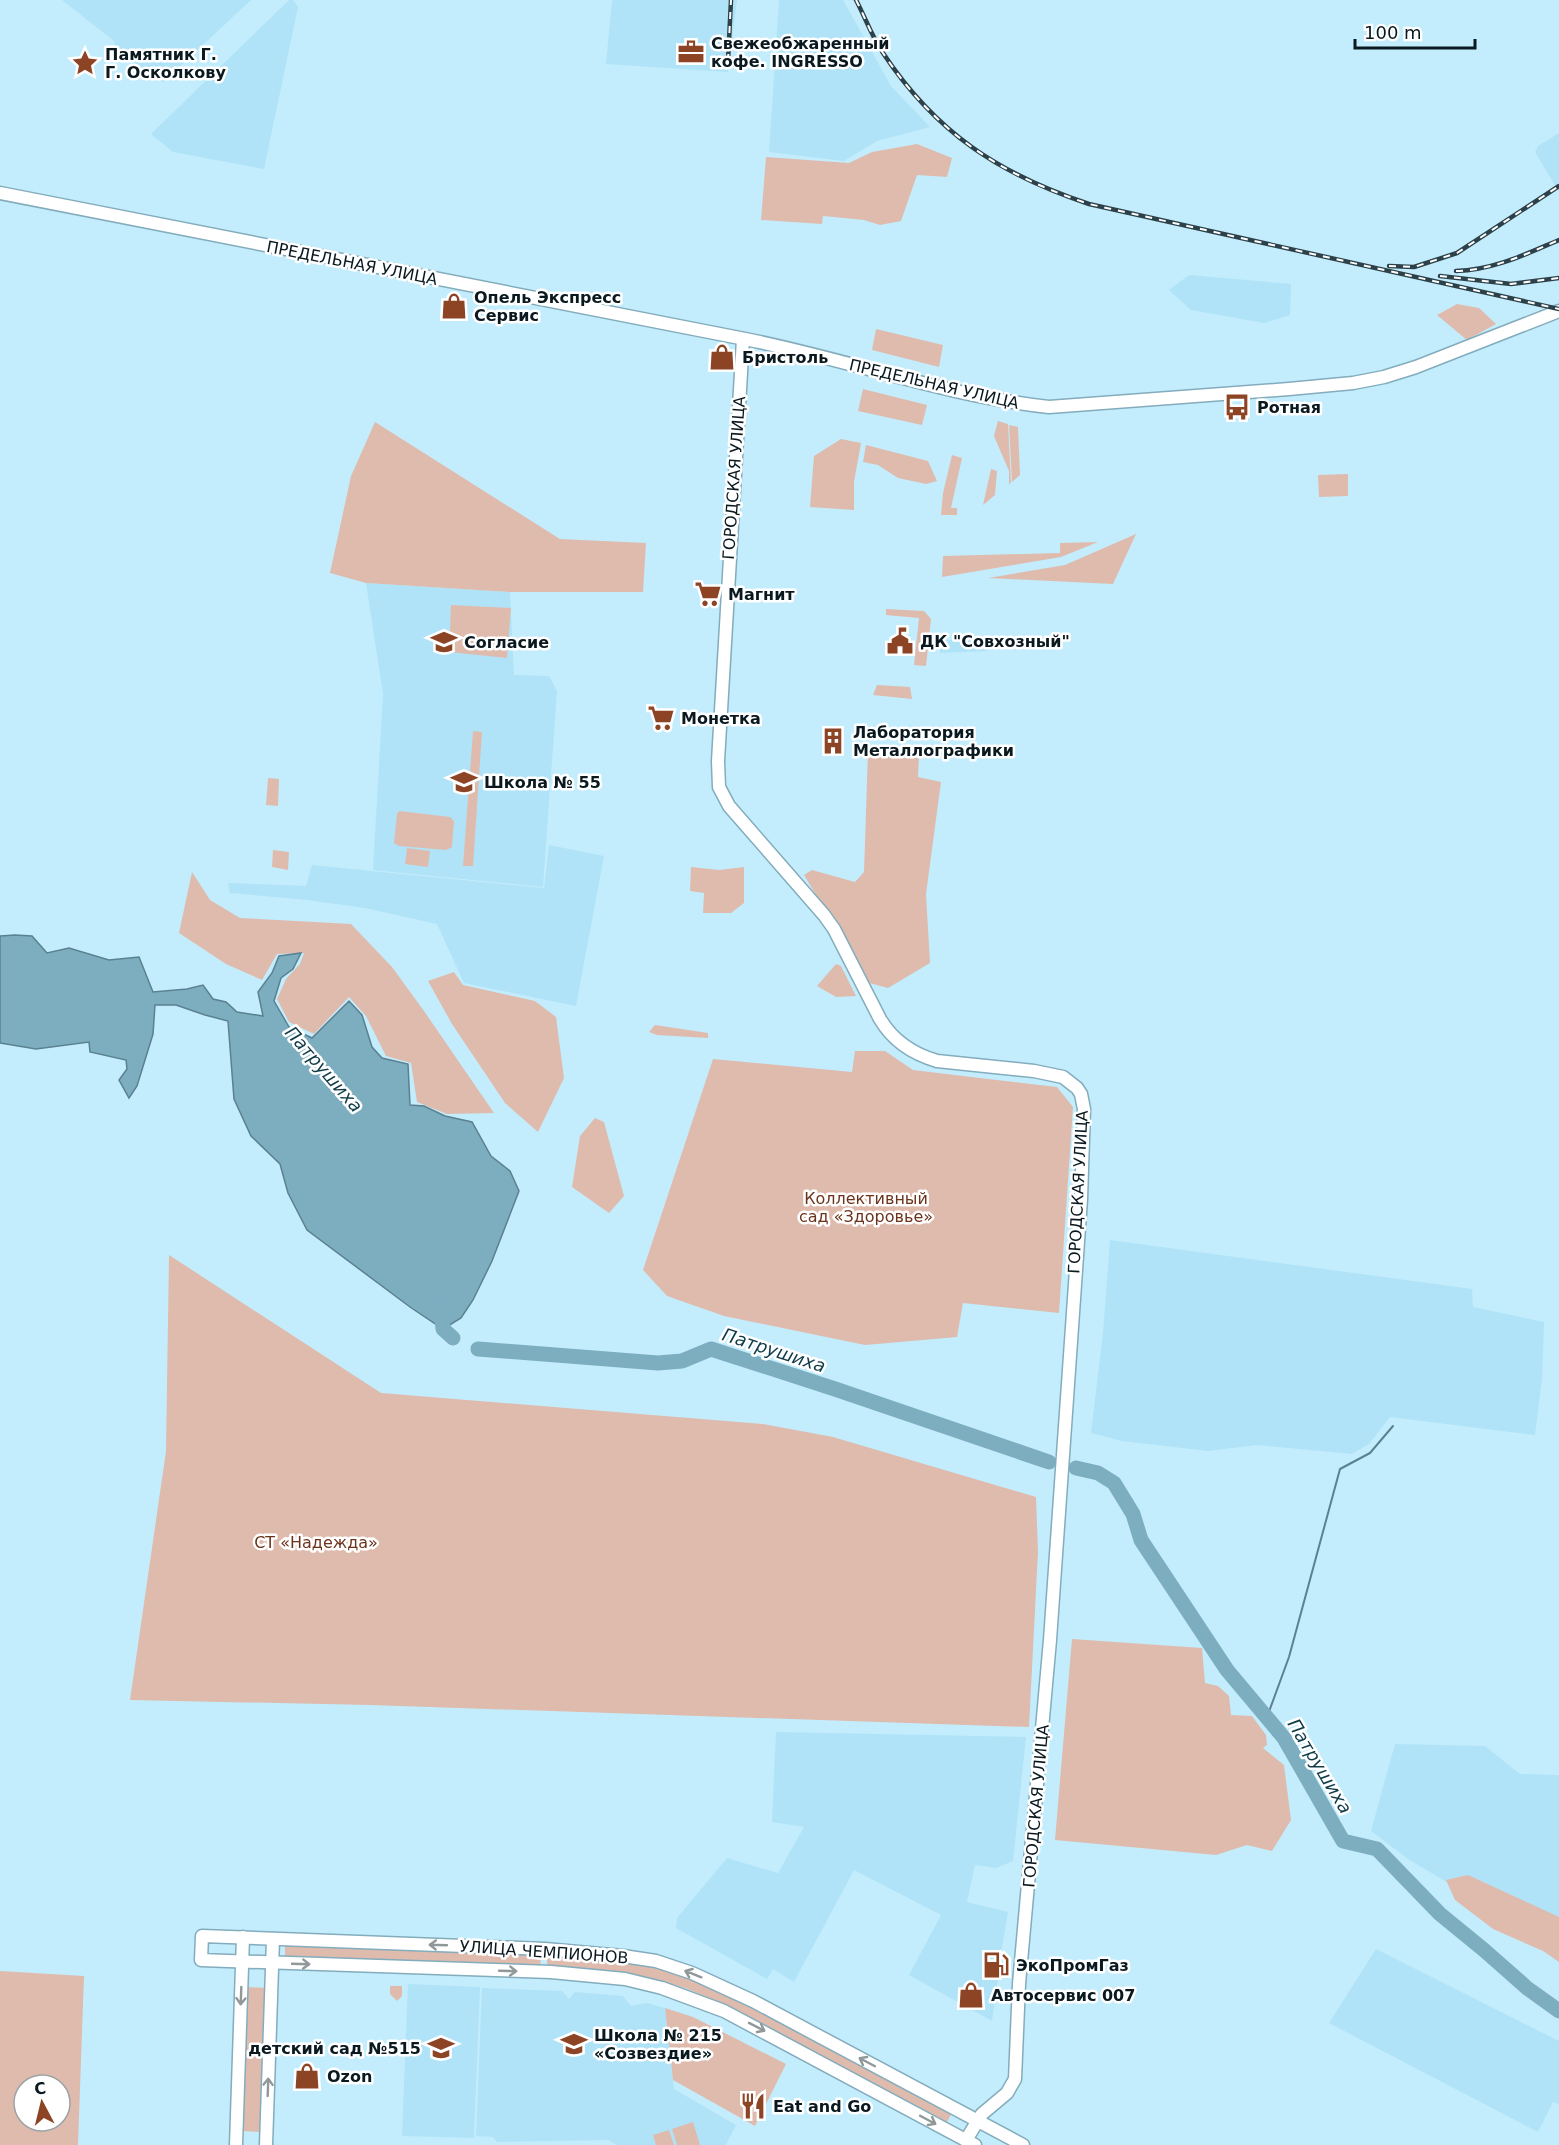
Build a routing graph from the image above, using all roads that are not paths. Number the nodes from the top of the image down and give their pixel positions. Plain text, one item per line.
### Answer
1 (0, 193) edge
2 (1559, 311) edge
3 (743, 339) junction
4 (243, 1937) junction
5 (273, 1939) junction
6 (242, 1962) junction
7 (272, 1963) junction
8 (977, 2120) junction
9 (971, 2143) edge
10 (236, 2145) edge
11 (266, 2145) edge
12 (1023, 2145) edge

1 - 3 street, ПРЕДЕЛЬНАЯ УЛИЦА
2 - 3 street, ПРЕДЕЛЬНАЯ УЛИЦА
3 - 8 street, ГОРОДСКАЯ УЛИЦА
4 - 5 street, УЛИЦА ЧЕМПИОНОВ
4 - 6 street
4 - 6 street, УЛИЦА ЧЕМПИОНОВ
5 - 7 street
8 -> 5 street, УЛИЦА ЧЕМПИОНОВ
6 - 7 street, УЛИЦА ЧЕМПИОНОВ
6 -> 10 street
7 -> 9 street, УЛИЦА ЧЕМПИОНОВ
11 -> 7 street
8 - 9 street, ГОРОДСКАЯ УЛИЦА
8 - 12 street, УЛИЦА ЧЕМПИОНОВ

